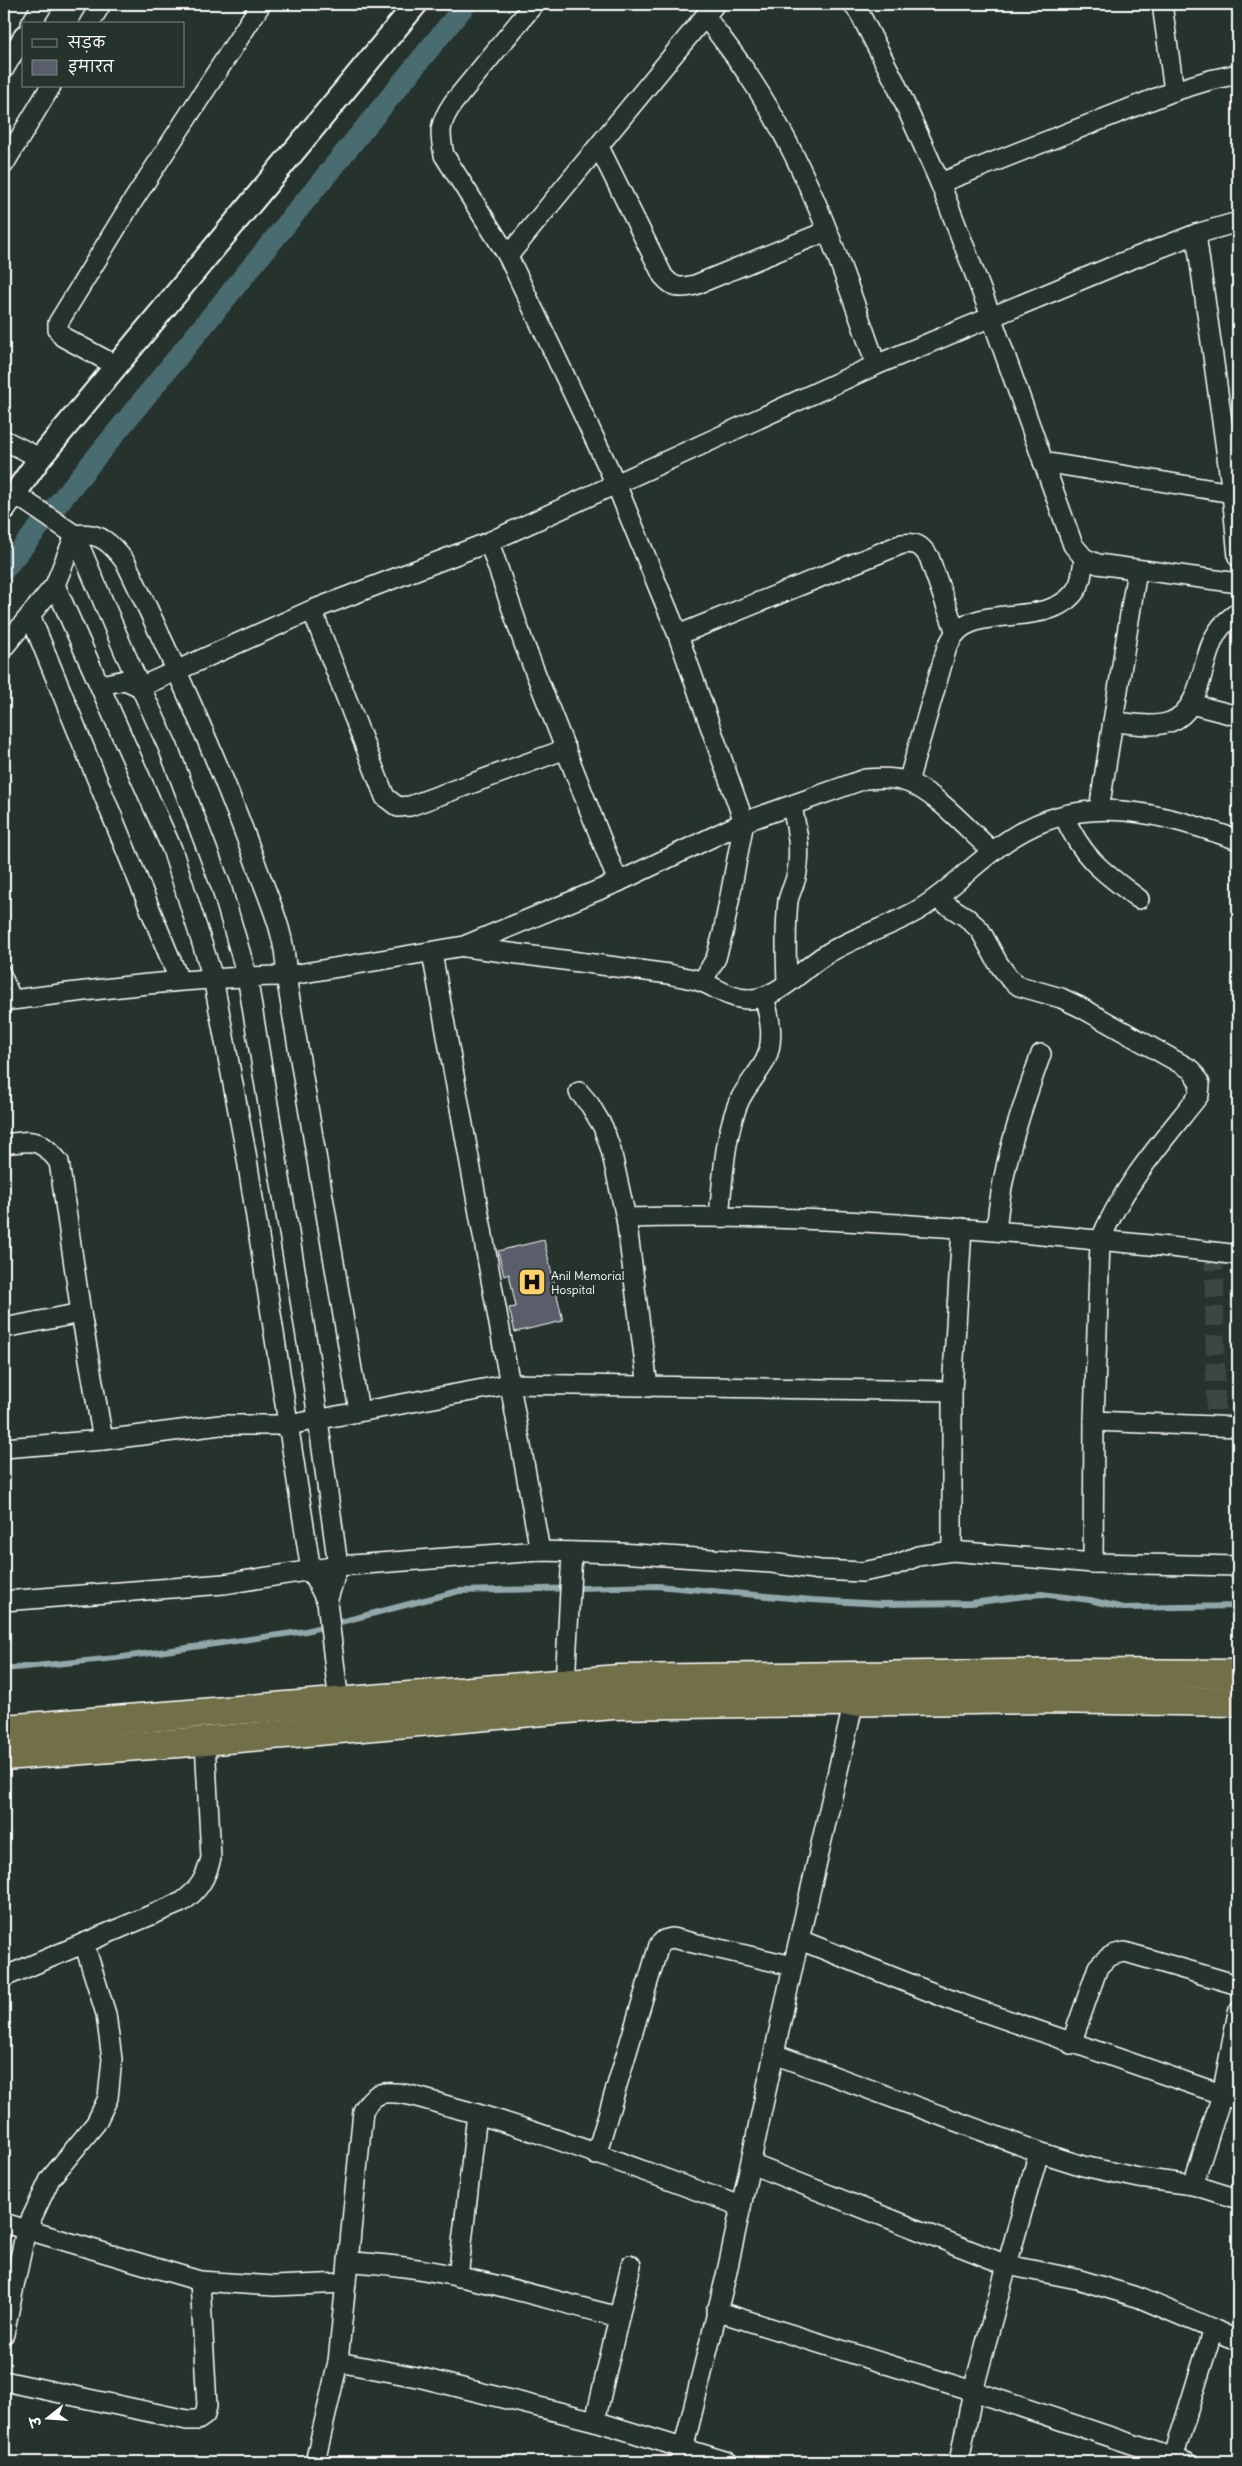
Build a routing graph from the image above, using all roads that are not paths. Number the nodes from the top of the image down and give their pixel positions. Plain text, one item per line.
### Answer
1 (43, 4) edge
2 (101, 4) edge
3 (261, 4) edge
4 (416, 4) edge
5 (534, 4) edge
6 (1162, 4) edge
7 (860, 7) edge
8 (710, 10) edge
9 (32, 22) edge
10 (90, 22) edge
11 (22, 38) edge
12 (4, 69) edge
13 (1238, 74) edge
14 (50, 88) edge
15 (1174, 91) junction
16 (598, 147) junction
17 (4, 164) edge
18 (940, 183) junction
19 (1238, 222) edge
20 (827, 231) junction
21 (1196, 234) junction
22 (508, 256) junction
23 (991, 316) junction
24 (876, 365) junction
25 (117, 366) junction
26 (4, 440) edge
27 (40, 458) junction
28 (1043, 462) junction
29 (616, 484) junction
30 (1232, 493) junction
31 (15, 502) edge
32 (69, 531) junction
33 (489, 542) junction
34 (1238, 557) edge
35 (1084, 558) junction
36 (1137, 570) junction
37 (1238, 583) edge
38 (55, 585) junction
39 (312, 610) junction
40 (1238, 612) edge
41 (30, 616) junction
42 (956, 633) junction
43 (678, 635) junction
44 (4, 647) edge
45 (178, 670) junction
46 (100, 685) junction
47 (140, 687) junction
48 (1191, 704) junction
49 (1238, 716) edge
50 (1113, 722) junction
51 (566, 749) junction
52 (908, 782) junction
53 (792, 807) junction
54 (1099, 810) junction
55 (1064, 816) junction
56 (744, 822) junction
57 (1238, 840) edge
58 (992, 852) junction
59 (618, 882) junction
60 (936, 898) junction
61 (1139, 899) dead end
62 (464, 946) junction
63 (432, 953) junction
64 (4, 969) edge
65 (247, 976) junction
66 (286, 976) junction
67 (213, 978) junction
68 (179, 980) junction
69 (702, 982) junction
70 (787, 983) junction
71 (764, 997) junction
72 (10, 1000) edge
73 (1041, 1054) dead end
74 (579, 1092) dead end
75 (4, 1144) edge
76 (719, 1216) junction
77 (626, 1218) junction
78 (962, 1228) junction
79 (996, 1231) junction
80 (1100, 1240) junction
81 (1238, 1254) edge
82 (81, 1313) junction
83 (4, 1328) edge
84 (510, 1384) junction
85 (648, 1387) junction
86 (952, 1391) junction
87 (359, 1411) junction
88 (318, 1419) junction
89 (1094, 1421) junction
90 (288, 1424) junction
91 (1238, 1427) edge
92 (103, 1440) junction
93 (4, 1448) edge
94 (540, 1551) junction
95 (952, 1551) junction
96 (572, 1552) junction
97 (1092, 1564) junction
98 (338, 1566) junction
99 (1238, 1566) edge
100 (312, 1571) junction
101 (4, 1601) edge
102 (327, 1602) junction
103 (1238, 1674) edge
104 (565, 1684) junction
105 (854, 1701) junction
106 (1238, 1702) edge
107 (339, 1703) junction
108 (4, 1729) edge
109 (205, 1741) junction
110 (4, 1756) edge
111 (800, 1940) junction
112 (84, 1943) junction
113 (793, 1966) junction
114 (4, 1977) edge
115 (1238, 1985) edge
116 (1238, 2012) edge
117 (1071, 2044) junction
118 (774, 2054) junction
119 (1230, 2098) edge
120 (477, 2114) junction
121 (1039, 2152) junction
122 (596, 2156) junction
123 (751, 2164) junction
124 (1192, 2185) junction
125 (1238, 2199) edge
126 (741, 2206) junction
127 (4, 2222) edge
128 (26, 2230) junction
129 (348, 2262) junction
130 (1007, 2264) junction
131 (631, 2265) dead end
132 (458, 2278) junction
133 (200, 2281) junction
134 (346, 2283) junction
135 (716, 2310) junction
136 (619, 2317) junction
137 (1213, 2329) junction
138 (4, 2334) edge
139 (1238, 2341) edge
140 (338, 2362) junction
141 (4, 2381) edge
142 (973, 2391) junction
143 (595, 2421) junction
144 (682, 2456) edge
145 (1177, 2461) edge
146 (315, 2462) edge
147 (728, 2462) edge
148 (958, 2462) edge

1 - 9 street
2 - 10 street
3 - 25 street
4 - 25 street
5 - 22 street
6 - 15 street
7 - 18 street
8 - 16 street
8 - 20 street
11 - 12 street
13 - 15 street
14 - 17 street
15 - 18 street
16 - 20 street
16 - 22 street
18 - 23 street
19 - 21 street
20 - 24 street
21 - 23 street
21 - 30 street
22 - 29 street
23 - 24 street
23 - 28 street
24 - 29 street
25 - 27 street
26 - 27 street
27 - 31 street
28 - 30 street
28 - 35 street
29 - 33 street
29 - 43 street
30 - 34 street
31 - 32 street
32 - 38 street
32 - 45 street
32 - 47 street
33 - 39 street
33 - 51 street
35 - 36 street
35 - 42 street
36 - 37 street
36 - 50 street
38 - 41 street
38 - 46 street
39 - 45 street
39 - 51 street
40 - 48 street
41 - 44 street
41 - 68 street
42 - 43 street
42 - 52 street
43 - 56 street
45 - 47 street
45 - 66 street
46 - 47 street
46 - 67 street
47 - 65 street
48 - 49 street
48 - 50 street
50 - 54 street
51 - 59 street
52 - 53 street
52 - 58 street
53 - 56 street
53 - 70 street
54 - 55 street
54 - 57 street
55 - 58 street
55 - 61 street
56 - 59 street
56 - 69 street
58 - 60 street
59 - 62 street
60 - 70 street
60 - 80 street
62 - 63 street
62 - 69 street
63 - 66 street
63 - 84 street
64 - 72 lane
65 - 66 street
65 - 67 street
65 - 88 street
66 - 87 street
67 - 68 street
67 - 90 street
68 - 72 street
69 - 71 street
70 - 71 street
71 - 76 street
73 - 79 street
74 - 77 street
75 - 82 street
76 - 77 street
76 - 78 street
77 - 85 street
78 - 79 street
78 - 86 street
79 - 80 street
80 - 81 street
80 - 89 street
82 - 83 street
82 - 92 street
84 - 85 street
84 - 87 street
84 - 94 street
85 - 86 street
86 - 95 street
87 - 88 street
88 - 90 street
88 - 98 street
89 - 91 street
89 - 97 street
90 - 92 street
90 - 100 street
92 - 93 street
94 - 96 street
94 - 98 street
95 - 96 street
95 - 97 street
96 - 104 street
97 - 99 street
98 - 100 street
98 - 102 street
100 - 101 street
100 - 102 street
102 - 107 street
103 - 104 highway
104 - 107 highway
105 - 106 highway
105 - 109 highway
105 - 111 street
107 - 108 highway
109 - 110 highway
109 - 112 street
111 - 113 street
111 - 117 street
112 - 114 street
112 - 128 street
113 - 118 street
113 - 122 street
115 - 117 street
116 - 119 street
117 - 119 street
118 - 121 street
118 - 123 street
119 - 124 street
120 - 122 street
120 - 129 street
120 - 132 street
121 - 124 street
121 - 130 street
122 - 126 street
123 - 126 street
123 - 130 street
124 - 125 street
126 - 135 street
127 - 128 street
128 - 133 street
128 - 138 street
129 - 132 street
129 - 134 street
130 - 137 street
130 - 142 street
131 - 136 street
132 - 136 street
133 - 134 street
133 - 141 street
134 - 140 street
135 - 142 street
135 - 144 street
136 - 143 street
137 - 139 street
137 - 145 street
140 - 143 street
140 - 146 street
142 - 145 street
142 - 148 street
143 - 144 street
144 - 147 street

